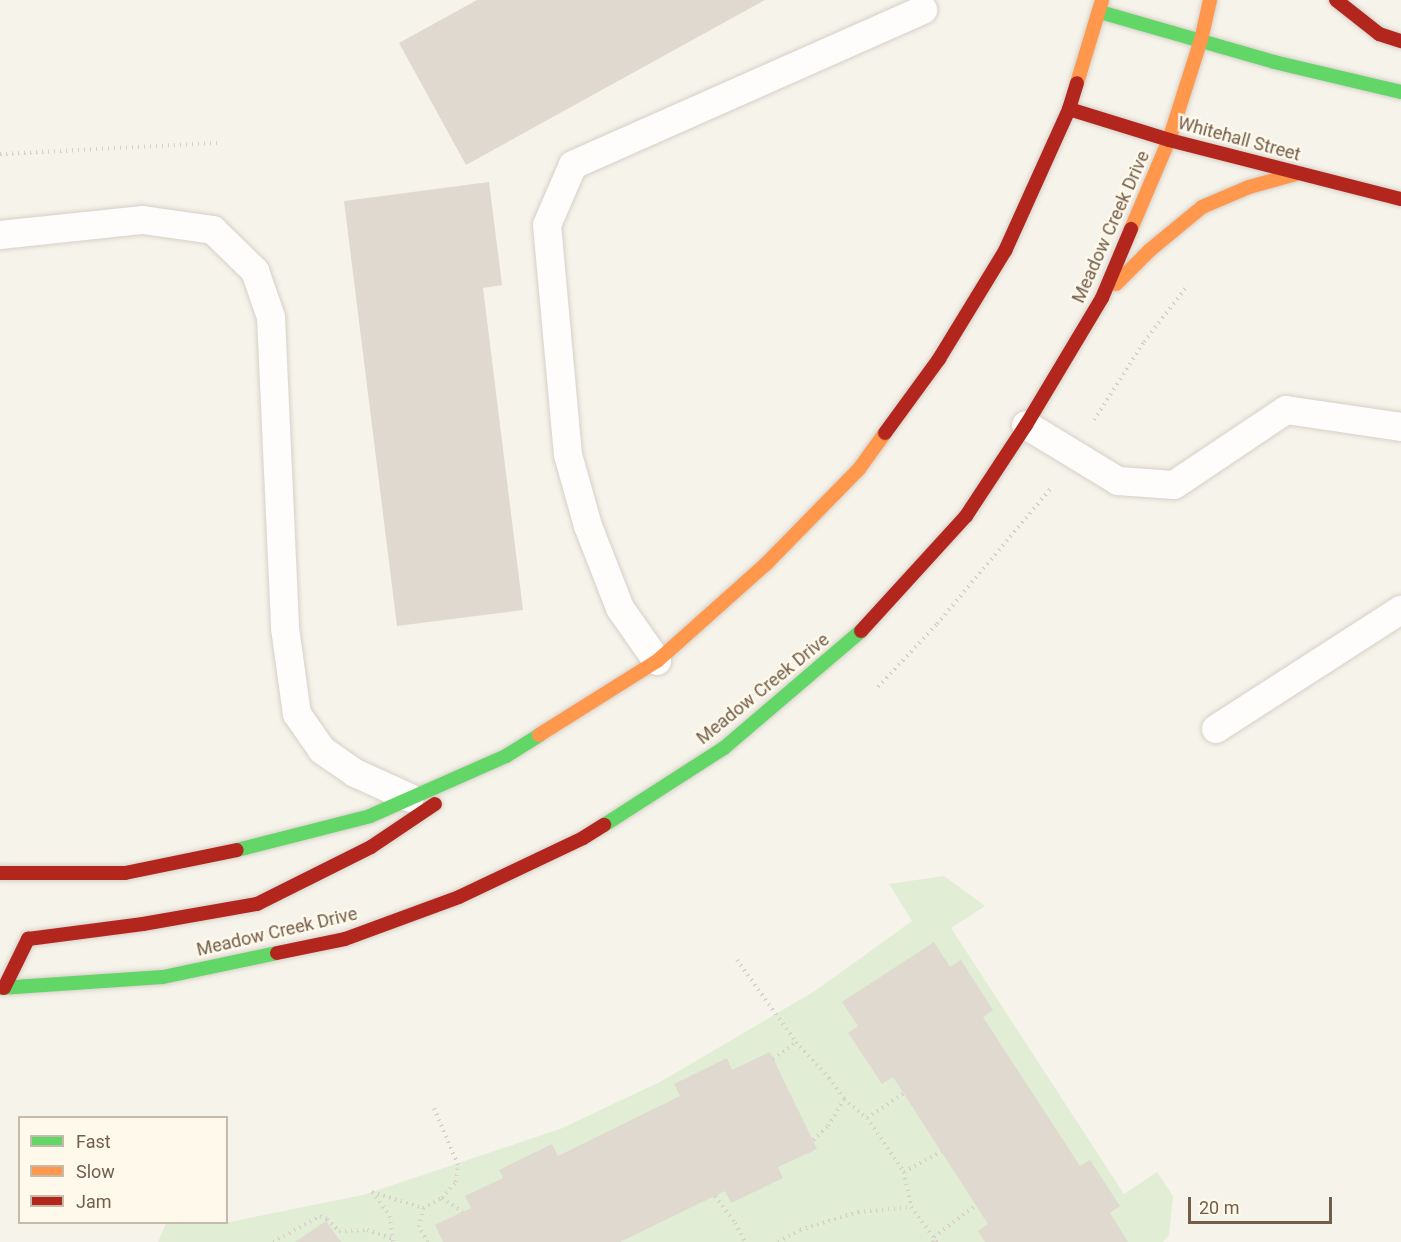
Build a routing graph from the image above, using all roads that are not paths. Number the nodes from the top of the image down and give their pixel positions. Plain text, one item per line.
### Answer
1 (1210, 0) edge
2 (1336, 0) edge
3 (1101, 6) edge
4 (923, 9) dead end
5 (1201, 40) junction
6 (1401, 41) edge
7 (1401, 93) edge
8 (1070, 109) junction
9 (1169, 140) junction
10 (1298, 174) junction
11 (1401, 199) edge
12 (0, 235) edge
13 (1102, 298) junction
14 (1026, 425) junction
15 (1397, 432) edge
16 (1401, 610) edge
17 (657, 661) junction
18 (1216, 729) dead end
19 (506, 756) junction
20 (410, 798) junction
21 (0, 873) edge
22 (2, 988) edge

1 - 5 street, Meadow Creek Drive
2 - 6 street
3 - 5 street
3 - 8 street
4 - 17 lane
5 - 7 street
5 - 9 street, Meadow Creek Drive
8 - 9 street, Whitehall Street
8 - 17 street
9 - 10 street, Whitehall Street
9 - 13 street, Meadow Creek Drive
10 - 11 street, Whitehall Street
10 - 13 street
12 - 20 lane
13 - 14 street, Meadow Creek Drive
14 - 15 lane
14 - 22 street, Meadow Creek Drive
16 - 18 lane
17 - 19 street
19 - 20 street
19 - 22 street
20 - 21 street

